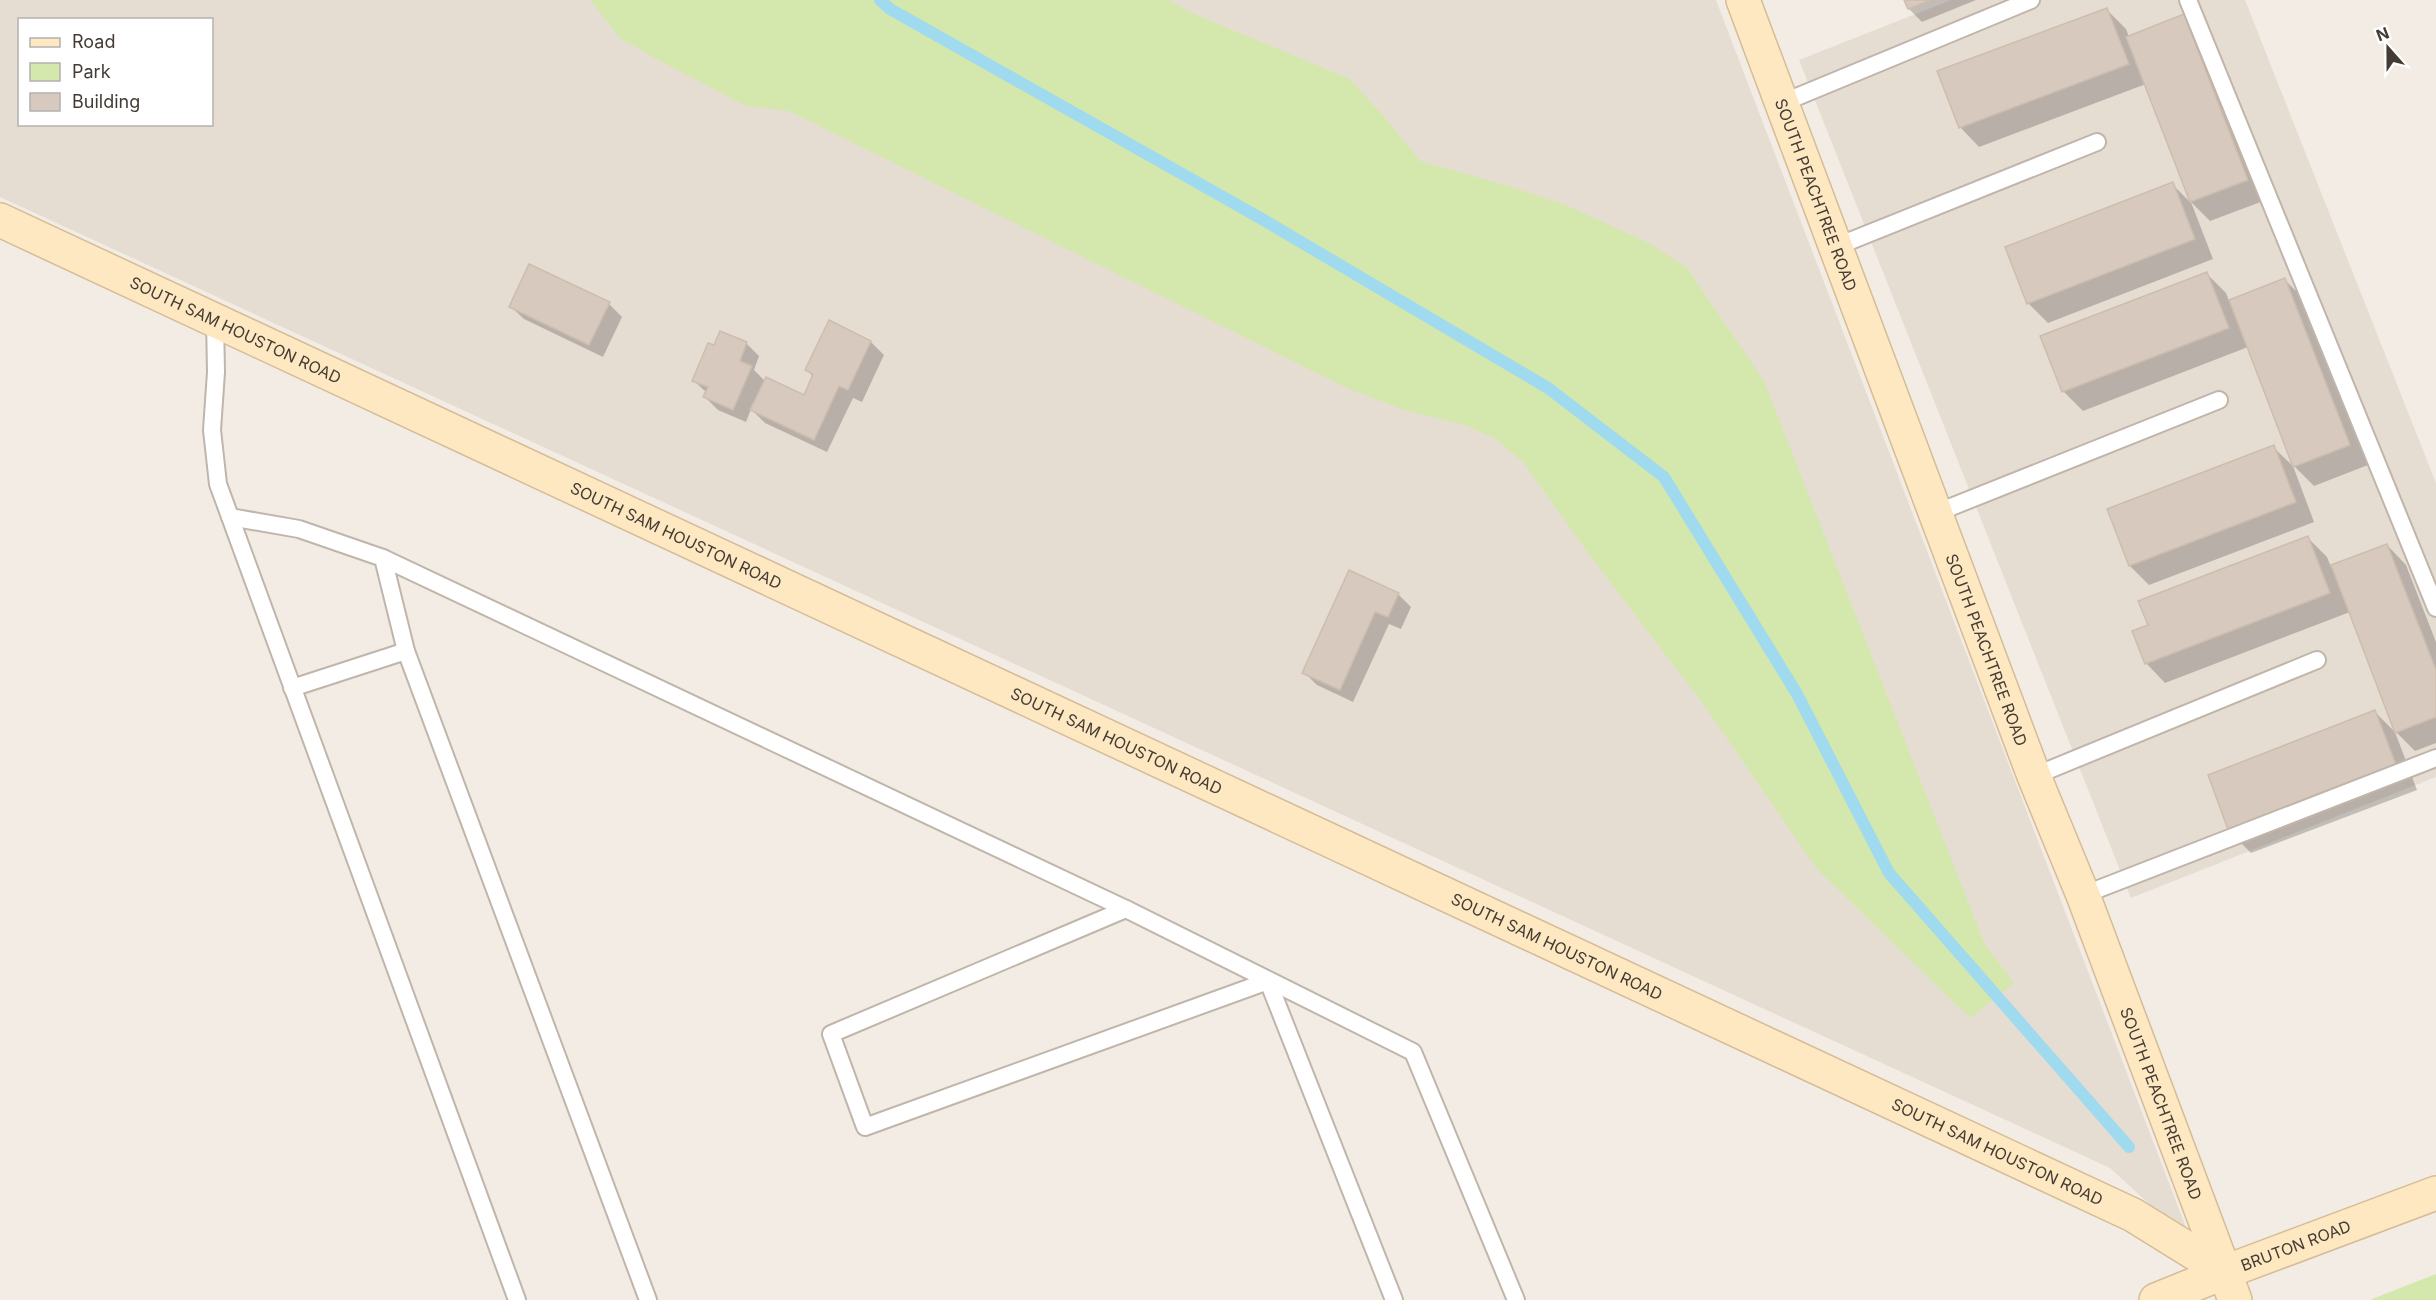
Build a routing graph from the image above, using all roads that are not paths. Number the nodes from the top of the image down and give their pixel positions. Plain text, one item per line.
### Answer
1 (1743, 0) edge
2 (2031, 0) edge
3 (2188, 0) edge
4 (1782, 103) junction
5 (2097, 142) dead end
6 (0, 220) edge
7 (1835, 247) junction
8 (215, 320) junction
9 (2219, 400) dead end
10 (1936, 513) junction
11 (230, 517) junction
12 (382, 558) junction
13 (2436, 608) edge
14 (406, 651) junction
15 (2317, 660) dead end
16 (292, 688) junction
17 (2436, 758) edge
18 (2034, 776) junction
19 (2083, 895) junction
20 (1126, 909) junction
21 (1268, 981) junction
22 (2436, 1193) edge
23 (2230, 1286) edge
24 (517, 1300) edge
25 (648, 1300) edge
26 (1394, 1300) edge
27 (1516, 1300) edge
28 (2156, 1300) edge

1 - 4 street, SOUTH PEACHTREE ROAD
2 - 4 lane
3 - 13 lane
4 - 7 street, SOUTH PEACHTREE ROAD
5 - 7 lane
6 - 8 street, SOUTH SAM HOUSTON ROAD
7 - 10 street, SOUTH PEACHTREE ROAD
8 - 11 lane
8 - 23 street, SOUTH SAM HOUSTON ROAD
9 - 10 lane
10 - 18 street, SOUTH PEACHTREE ROAD
11 - 12 lane
11 - 16 lane
12 - 14 lane
12 - 20 lane
14 - 16 lane
14 - 25 lane
15 - 18 lane
16 - 24 lane
17 - 19 lane
18 - 19 street, SOUTH PEACHTREE ROAD
19 - 23 street, SOUTH PEACHTREE ROAD
20 - 21 lane
20 - 21 lane
21 - 26 lane
21 - 27 lane
22 - 23 street, BRUTON ROAD
23 - 28 street, BRUTON ROAD

